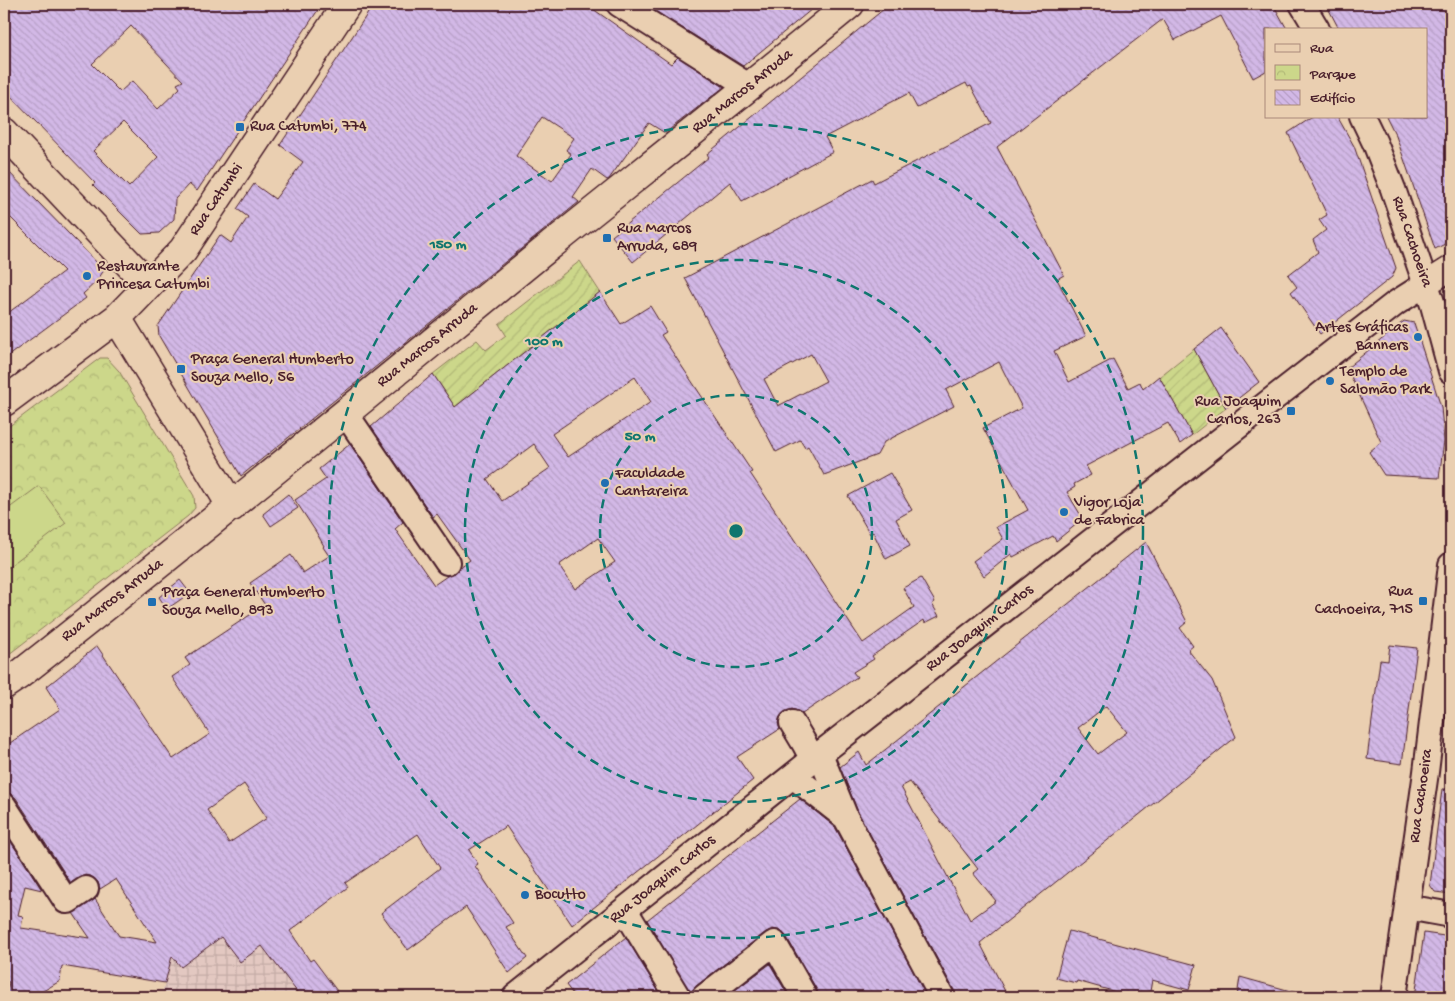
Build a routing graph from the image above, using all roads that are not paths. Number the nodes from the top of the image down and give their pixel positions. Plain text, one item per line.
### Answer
1 (347, 4) edge
2 (619, 4) edge
3 (850, 4) edge
4 (1302, 4) edge
5 (1316, 28) edge
6 (750, 87) junction
7 (1363, 118) edge
8 (4, 132) edge
9 (1451, 268) edge
10 (1425, 284) junction
11 (149, 285) junction
12 (117, 318) junction
13 (1451, 371) edge
14 (4, 402) edge
15 (346, 414) junction
16 (232, 507) junction
17 (447, 562) dead end
18 (1451, 566) edge
19 (1445, 666) edge
20 (4, 685) edge
21 (792, 723) dead end
22 (816, 757) junction
23 (793, 776) junction
24 (4, 806) edge
25 (846, 818) junction
26 (86, 889) dead end
27 (1407, 907) junction
28 (625, 910) junction
29 (1451, 915) edge
30 (515, 997) edge
31 (678, 997) edge
32 (704, 997) edge
33 (805, 997) edge
34 (942, 997) edge
35 (1394, 997) edge

1 - 11 main road, Rua Catumbi
2 - 6 street
3 - 6 main road, Rua Marcos Arruda
4 - 5 street
6 - 15 main road, Rua Marcos Arruda
7 - 10 street, Rua Cachoeira
8 - 11 main road
9 - 10 street, Rua Joaquim Carlos
10 - 13 street, Rua Cachoeira
10 - 22 street, Rua Joaquim Carlos
11 - 12 main road, Rua Catumbi
12 - 14 main road, Rua Catumbi
12 - 16 main road
15 - 16 main road, Rua Marcos Arruda
15 - 17 street
16 - 20 main road, Rua Marcos Arruda
18 - 19 street, Rua Cachoeira
19 - 27 street, Rua Cachoeira
21 - 22 street
22 - 23 street, Rua Joaquim Carlos
22 - 25 street
23 - 25 street
23 - 28 street, Rua Joaquim Carlos
24 - 26 street
25 - 34 street
27 - 29 street
27 - 35 street, Rua Cachoeira
28 - 30 street, Rua Joaquim Carlos
28 - 31 street
32 - 33 street

